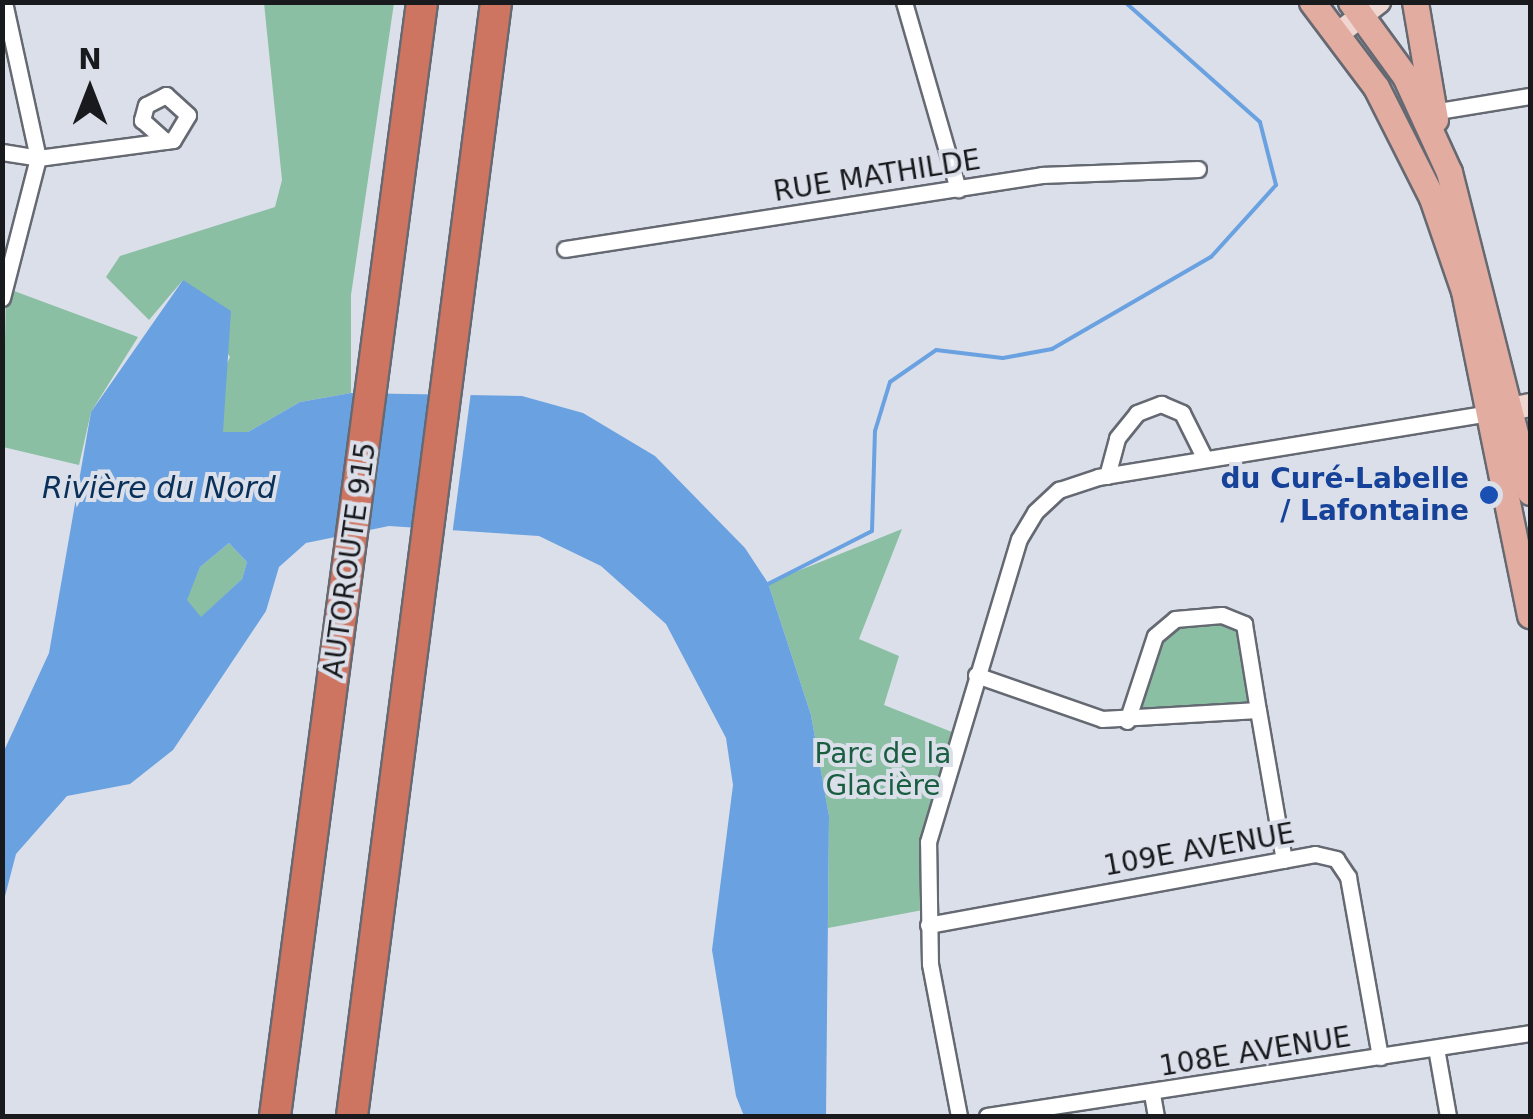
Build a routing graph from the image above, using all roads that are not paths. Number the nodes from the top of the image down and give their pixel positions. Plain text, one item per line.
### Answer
1 (4, 2) edge
2 (422, 2) edge
3 (496, 2) edge
4 (512, 2) edge
5 (904, 2) edge
6 (1312, 2) edge
7 (1416, 2) edge
8 (1364, 7) edge
9 (1339, 33) junction
10 (493, 57) junction
11 (1530, 96) edge
12 (1433, 112) junction
13 (165, 141) dead end
14 (2, 152) edge
15 (38, 158) junction
16 (1198, 169) dead end
17 (1449, 172) junction
18 (958, 189) junction
19 (564, 249) dead end
20 (2, 298) edge
21 (1512, 408) edge
22 (1205, 459) junction
23 (1107, 476) junction
24 (1530, 492) edge
25 (1530, 615) edge
26 (976, 674) junction
27 (1258, 710) junction
28 (1127, 721) junction
29 (1284, 860) junction
30 (928, 925) junction
31 (1530, 1033) edge
32 (1436, 1048) junction
33 (1380, 1058) junction
34 (1152, 1094) junction
35 (276, 1116) edge
36 (352, 1116) edge
37 (959, 1116) edge
38 (988, 1116) edge
39 (1156, 1116) edge
40 (1448, 1116) edge

1 - 15 street
2 - 35 highway, AUTOROUTE 915
3 - 10 highway
4 - 10 highway
5 - 18 street
6 - 9 main road
7 - 12 main road
8 - 9 main road
8 - 17 main road
9 - 21 main road
10 - 36 highway
11 - 12 street
12 - 17 main road
13 - 15 street
14 - 15 street
15 - 20 street
16 - 18 street, RUE MATHILDE
17 - 21 main road
18 - 19 street, RUE MATHILDE
21 - 22 street
21 - 24 main road
21 - 25 main road
22 - 23 street
22 - 23 street
23 - 26 street
26 - 28 street
26 - 30 street
27 - 28 street
27 - 28 street
27 - 29 street
29 - 30 street, 109E AVENUE
29 - 33 street, 109E AVENUE
30 - 37 street
31 - 32 street, 108E AVENUE
32 - 33 street, 108E AVENUE
32 - 40 street
33 - 34 street, 108E AVENUE
34 - 38 street, 108E AVENUE
34 - 39 street

